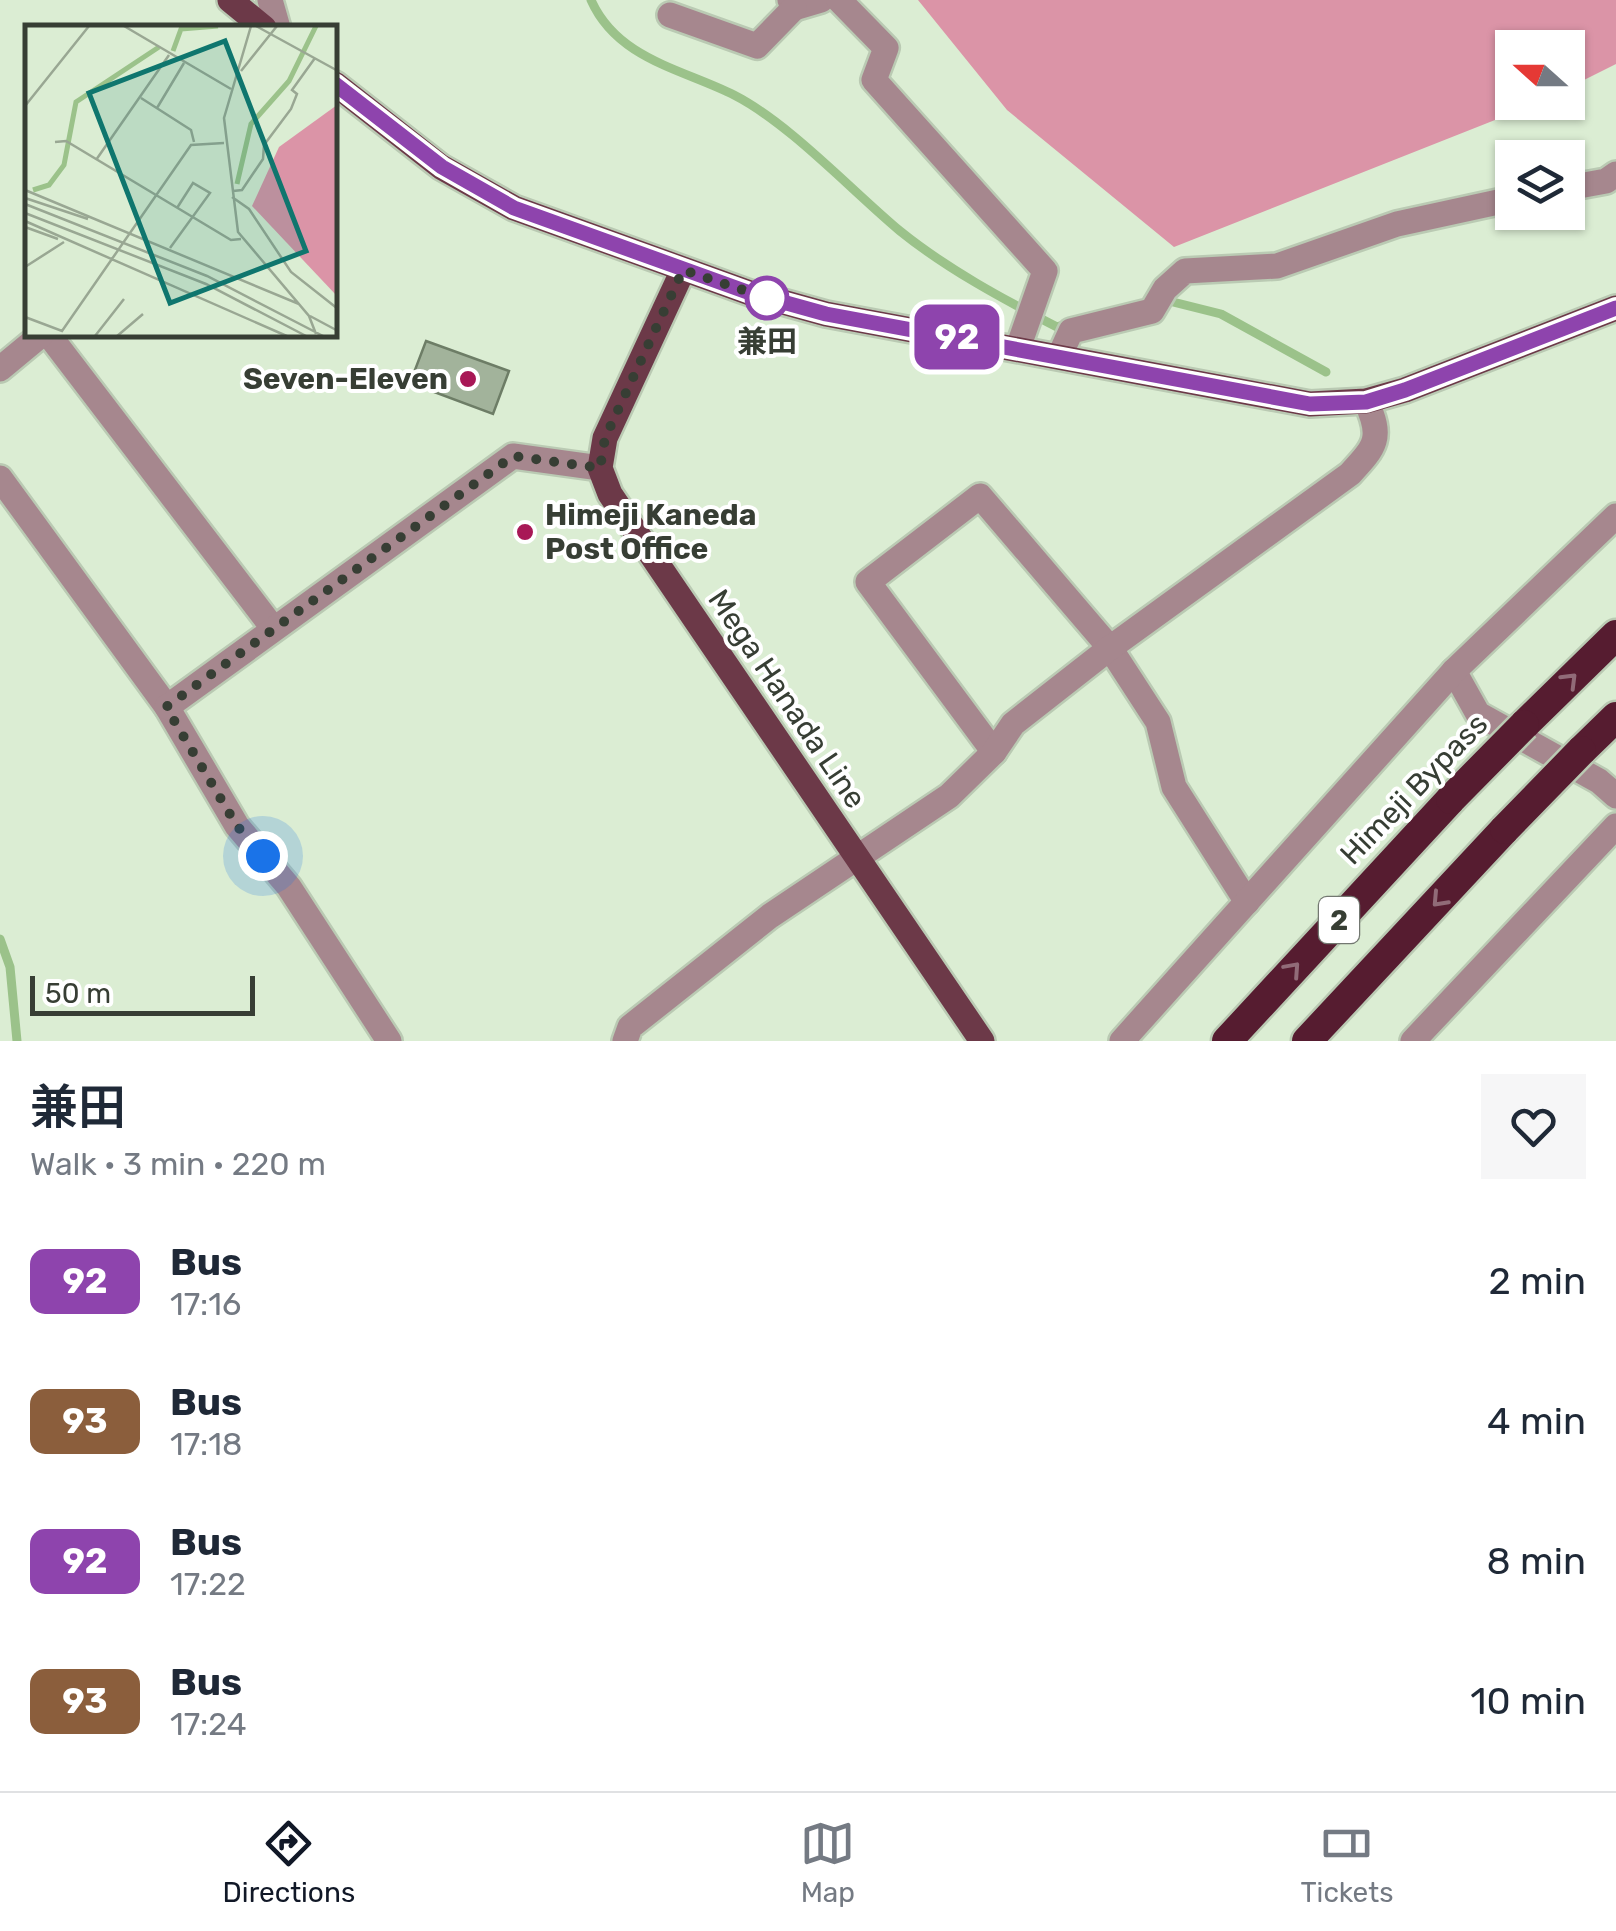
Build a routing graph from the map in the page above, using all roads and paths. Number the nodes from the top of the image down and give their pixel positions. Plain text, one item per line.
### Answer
1 (230, 0) edge
2 (270, 0) edge
3 (821, 0) edge
4 (839, 0) edge
5 (792, 4) edge
6 (670, 14) dead end
7 (260, 25) edge
8 (277, 25) edge
9 (338, 87) edge
10 (1616, 174) edge
11 (1585, 185) edge
12 (1495, 202) edge
13 (683, 270) junction
14 (1616, 308) edge
15 (1027, 325) junction
16 (37, 338) edge
17 (52, 338) edge
18 (1060, 355) junction
19 (0, 368) edge
20 (1366, 402) junction
21 (600, 468) junction
22 (0, 478) edge
23 (1616, 516) edge
24 (273, 628) junction
25 (1616, 635) edge
26 (1110, 648) junction
27 (1454, 671) junction
28 (166, 707) junction
29 (1616, 717) edge
30 (994, 752) junction
31 (1616, 796) edge
32 (1616, 826) edge
33 (856, 858) junction
34 (1247, 902) junction
35 (389, 1041) edge
36 (625, 1041) edge
37 (982, 1041) edge
38 (1122, 1041) edge
39 (1227, 1041) edge
40 (1307, 1041) edge
41 (1413, 1041) edge

1 - 7 main road
2 - 8 street
3 - 5 street
4 - 15 street
5 - 6 street
9 - 13 main road
10 - 11 street
12 - 18 street
13 - 15 main road
13 - 21 main road
14 - 20 main road
15 - 18 main road
16 - 19 street
17 - 24 street
18 - 20 main road
20 - 26 street
21 - 24 street
21 - 33 main road, Mega Hanada Line
22 - 28 street
23 - 27 street
24 - 28 street
39 -> 25 highway, Himeji Bypass / 2, bridge
26 - 30 street
26 - 30 street
26 - 34 street
27 - 31 street
27 - 34 street
28 - 35 street
29 -> 40 highway, 2, bridge
30 - 33 street
32 - 41 street
33 - 36 street
33 - 37 main road, Mega Hanada Line
34 - 38 street

